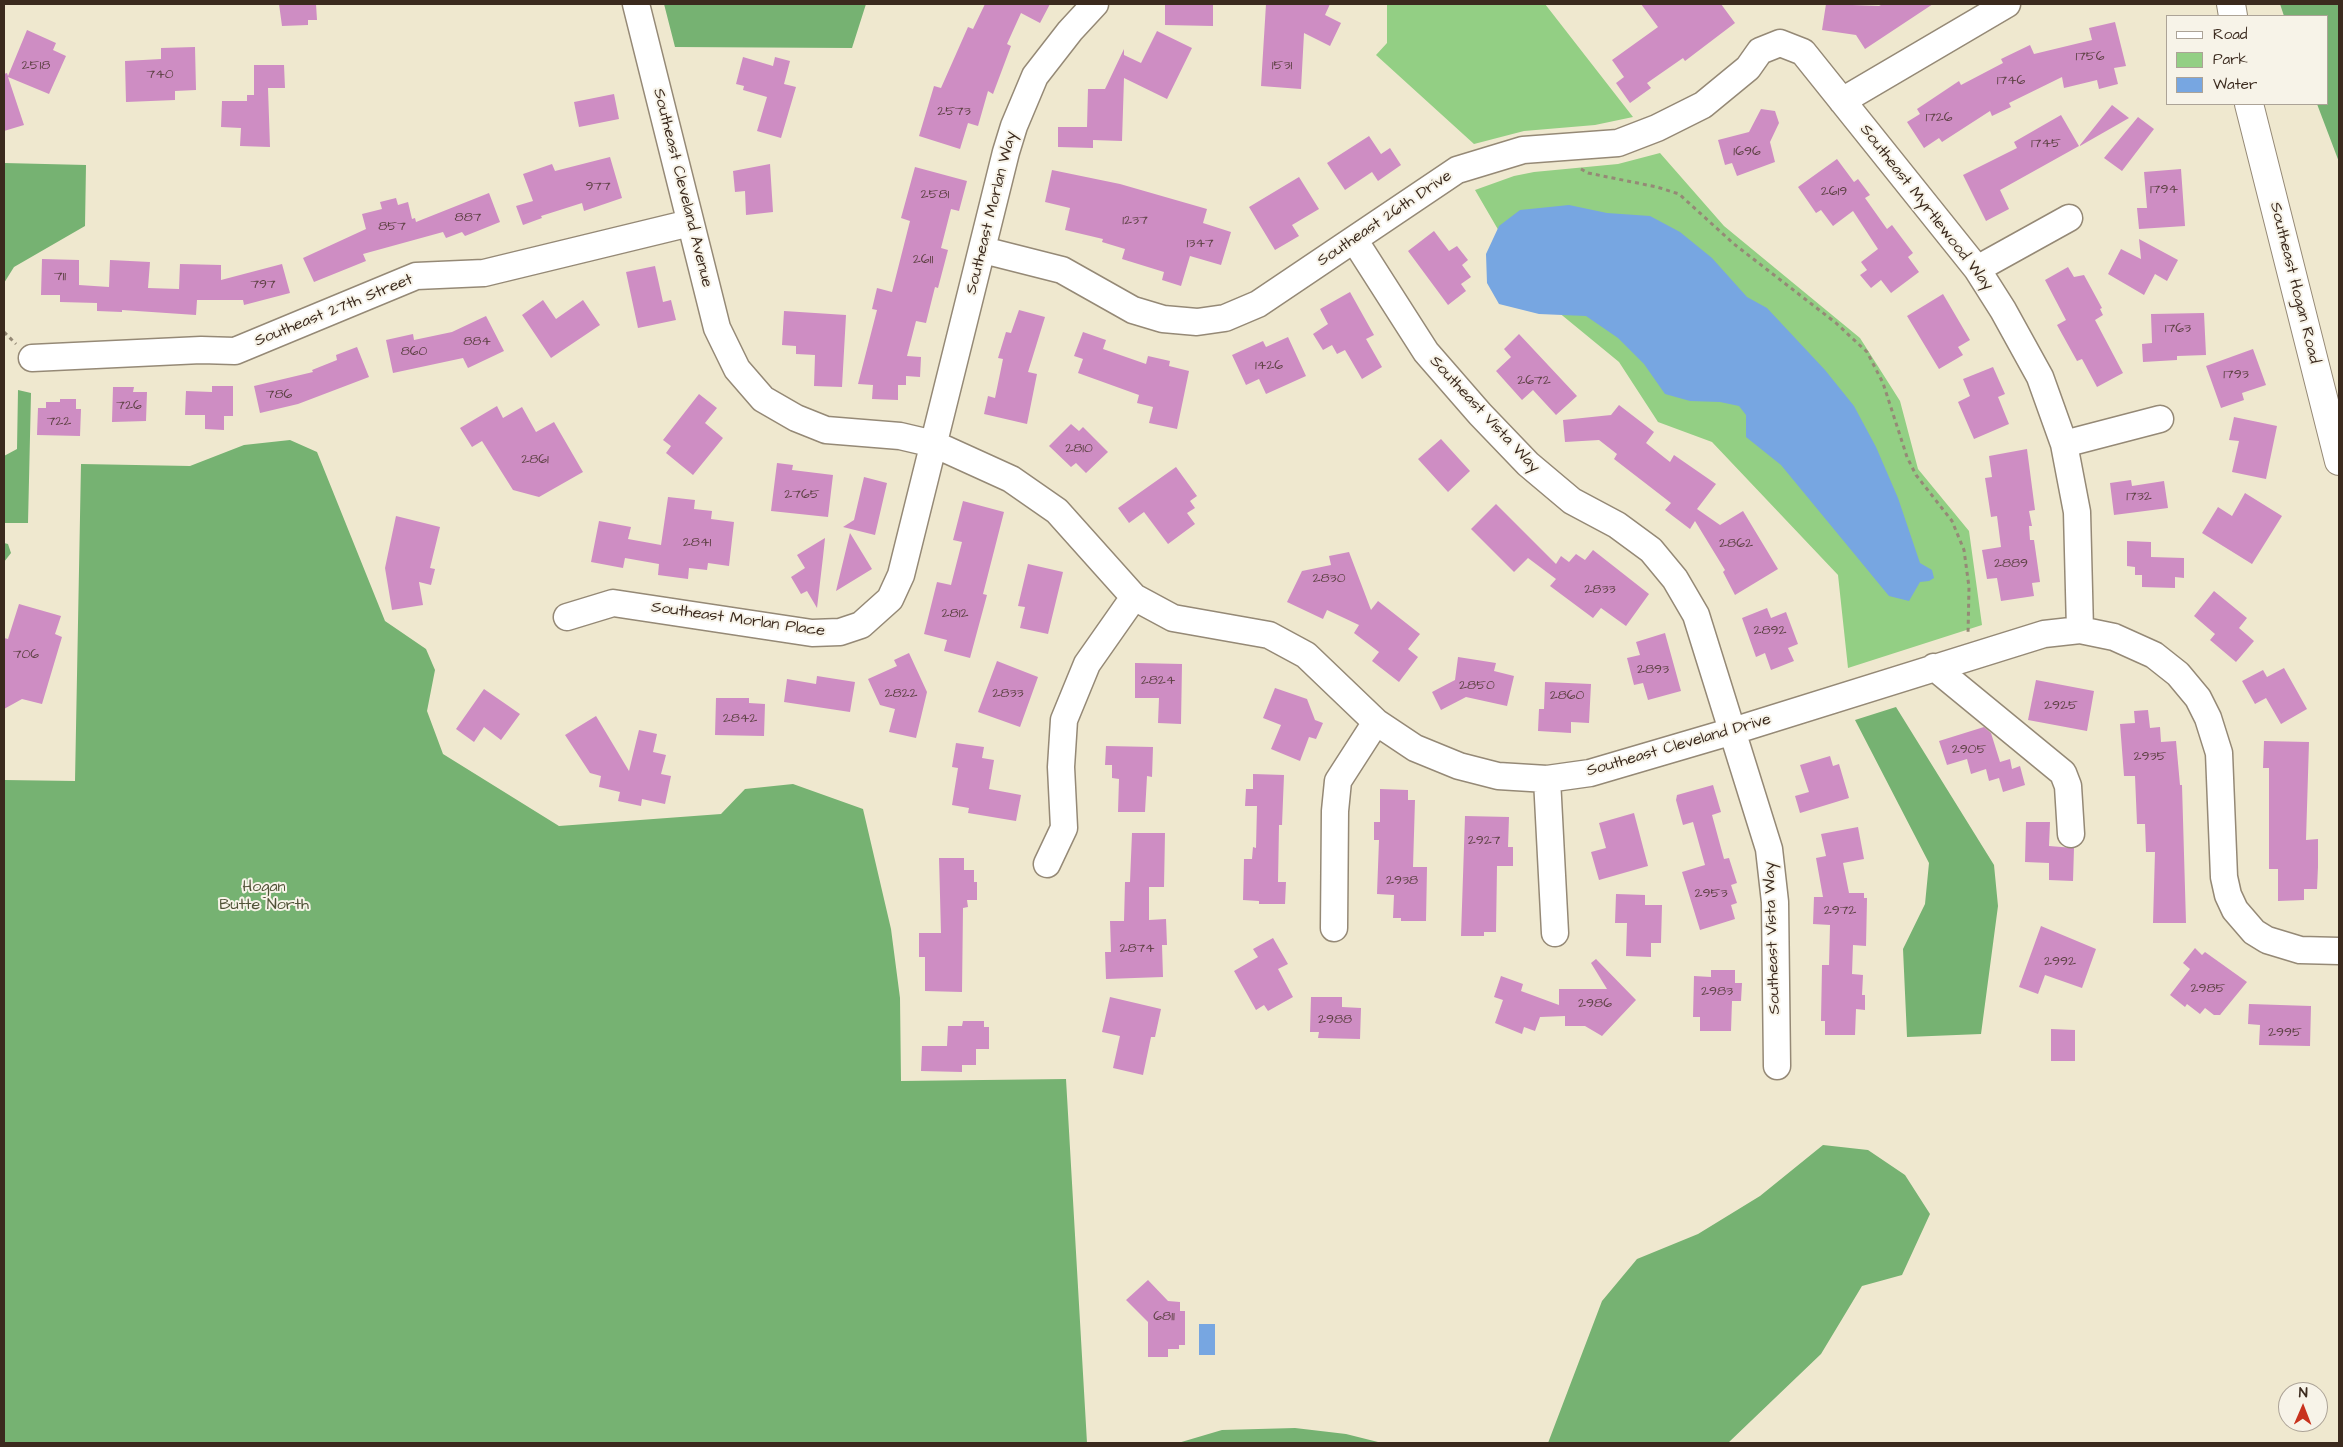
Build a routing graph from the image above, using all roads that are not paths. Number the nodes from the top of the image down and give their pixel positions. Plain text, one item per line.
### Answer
1 (636, 4) edge
2 (1095, 4) edge
3 (2007, 4) edge
4 (1780, 43) joint
5 (1842, 101) junction
6 (2249, 105) edge
7 (2069, 218) dead end
8 (690, 223) junction
9 (1354, 241) junction
10 (983, 250) junction
11 (1977, 269) junction
12 (32, 358) dead end
13 (737, 369) joint
14 (2160, 419) dead end
15 (934, 444) junction
16 (2064, 444) junction
17 (2339, 461) edge
18 (1134, 597) junction
19 (567, 617) dead end
20 (2080, 630) junction
21 (1934, 667) junction
22 (1376, 722) junction
23 (1733, 731) junction
24 (1547, 778) junction
25 (2071, 834) dead end
26 (1047, 864) dead end
27 (1334, 928) dead end
28 (1555, 933) dead end
29 (2339, 951) edge
30 (1778, 1066) dead end

1 - 8 street, Southeast Cleveland Avenue
2 - 10 street, Southeast Morlan Way
3 - 5 street
4 - 5 street, Southeast Myrtlewood Way
4 - 9 street, Southeast 26th Drive
5 - 11 street, Southeast Myrtlewood Way
6 - 17 main road, Southeast Hogan Road
7 - 11 street
8 - 12 street, Southeast 27th Street
8 - 13 street, Southeast Cleveland Avenue
9 - 10 street, Southeast 26th Drive
9 - 23 street, Southeast Vista Way
10 - 15 street, Southeast Morlan Way
11 - 16 street, Southeast Myrtlewood Way
13 - 15 street, Southeast Cleveland Drive
14 - 16 street
15 - 18 street, Southeast Cleveland Drive
15 - 19 street, Southeast Morlan Place
16 - 20 street, Southeast Myrtlewood Way
18 - 22 street, Southeast Cleveland Drive
18 - 26 street
20 - 21 street, Southeast Cleveland Drive
20 - 29 street, Southeast Cleveland Drive
21 - 23 street, Southeast Cleveland Drive
21 - 25 street
22 - 24 street, Southeast Cleveland Drive
22 - 27 street
23 - 24 street, Southeast Cleveland Drive
23 - 30 street, Southeast Vista Way
24 - 28 street

